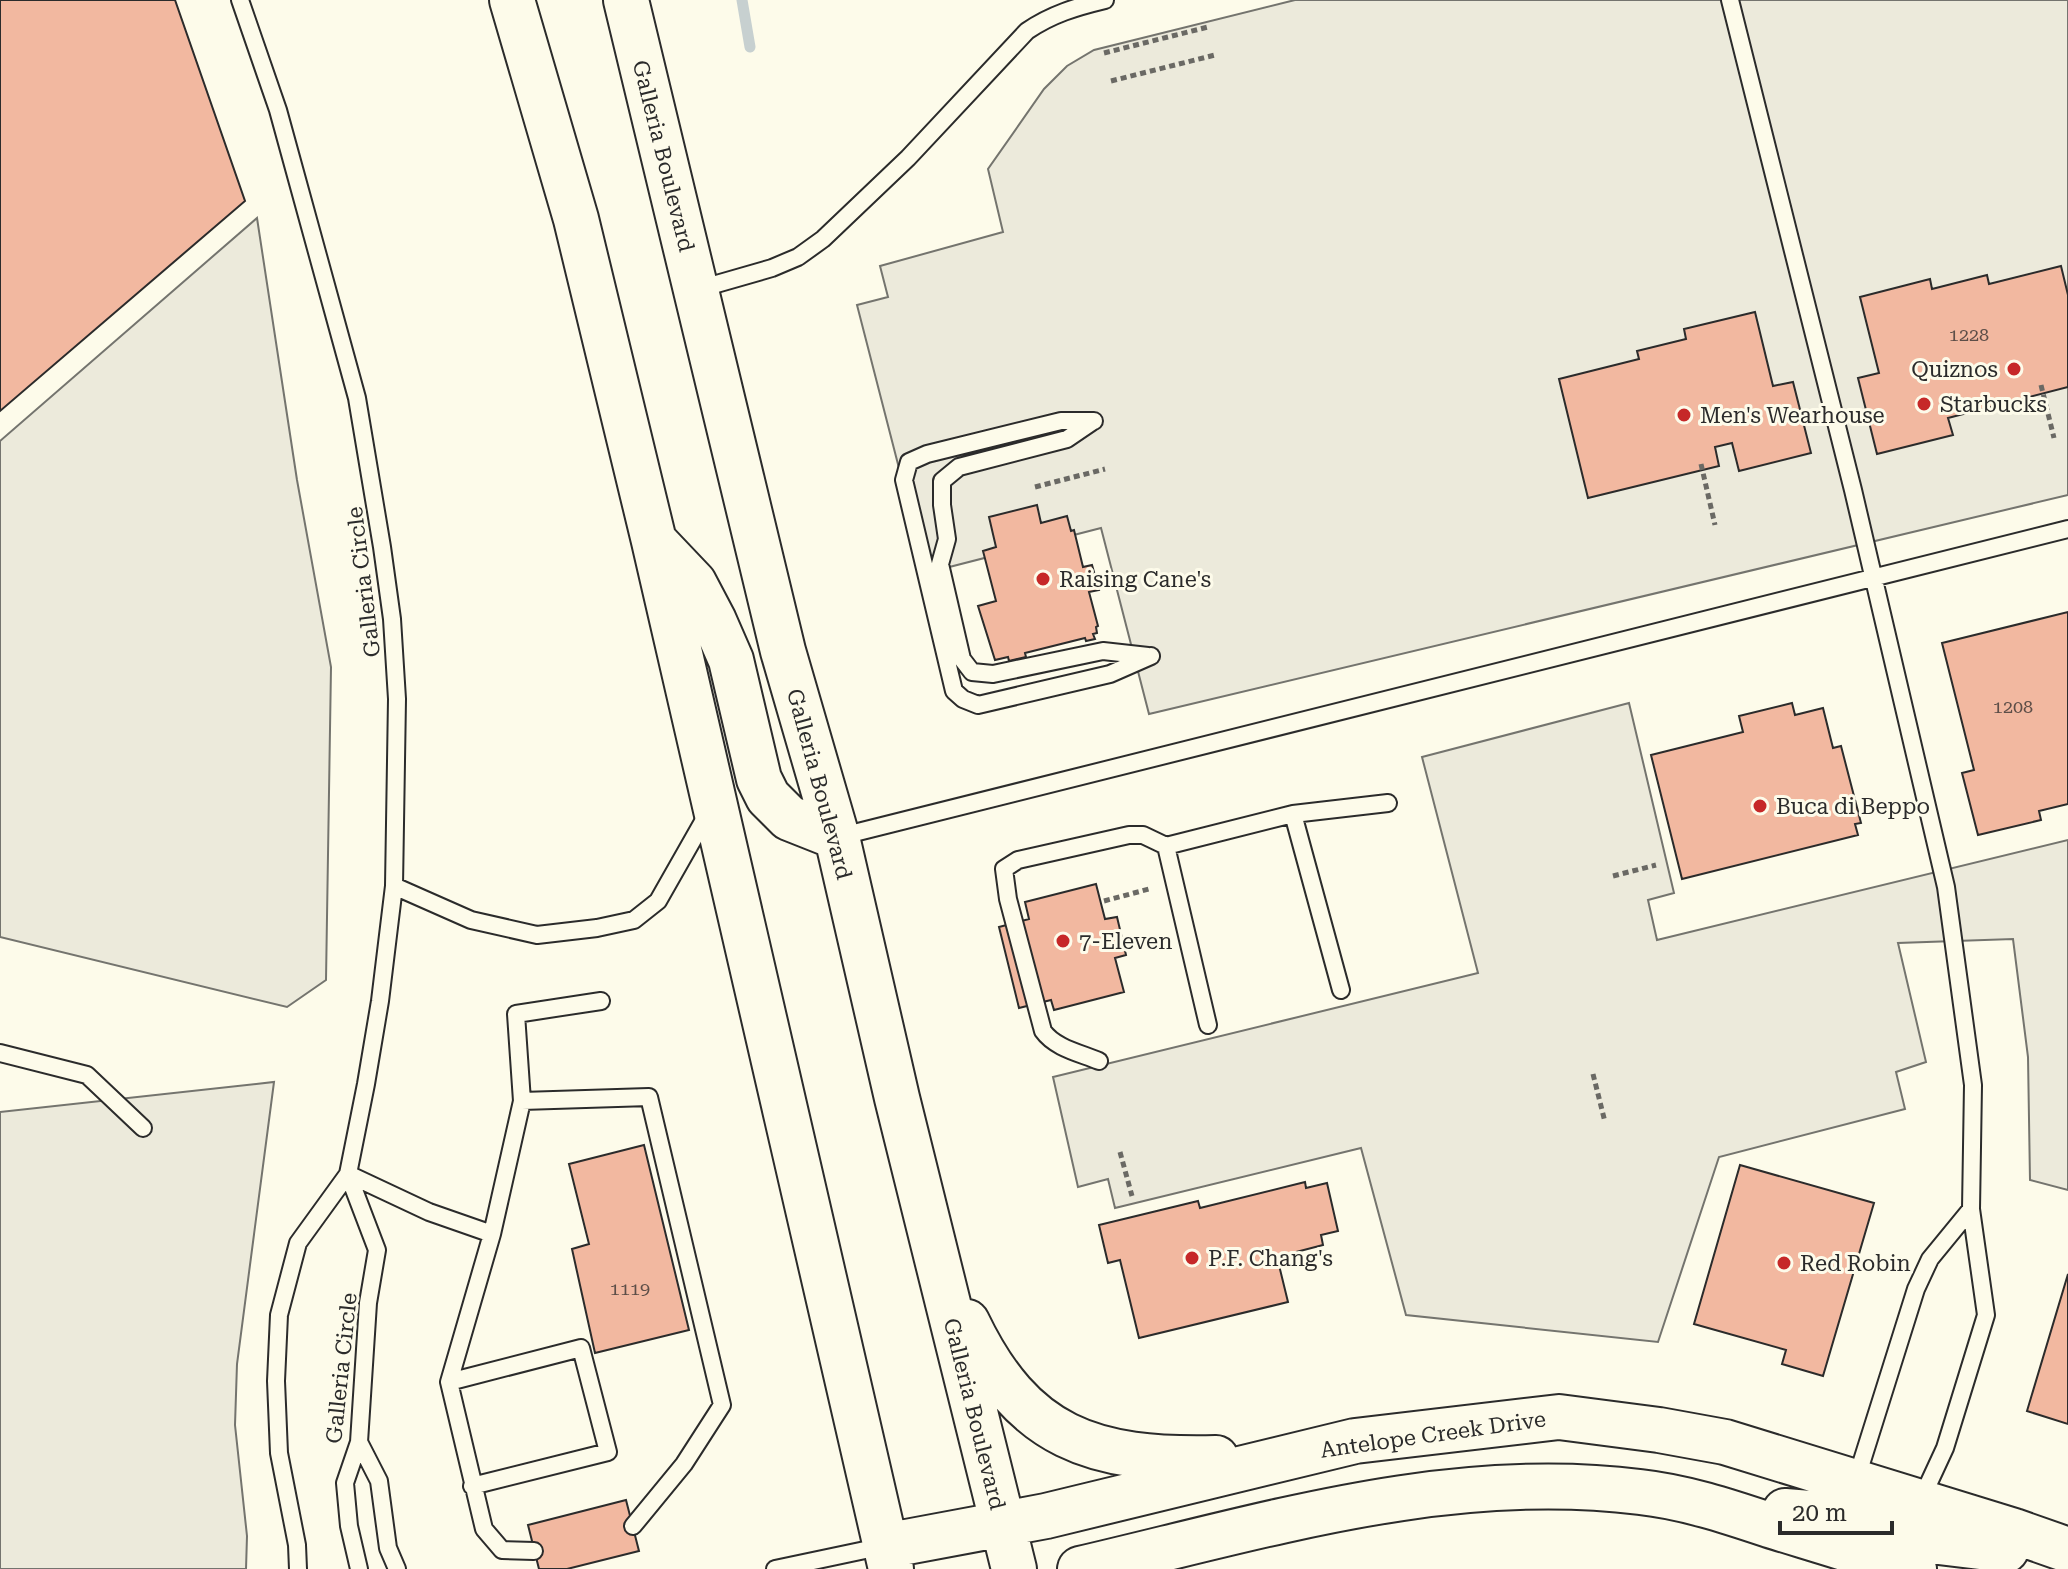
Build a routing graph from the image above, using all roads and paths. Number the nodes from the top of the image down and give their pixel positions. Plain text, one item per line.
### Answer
1 (240, 0) edge
2 (512, 0) edge
3 (626, 0) edge
4 (1105, 0) edge
5 (1730, 0) edge
6 (1208, 27) dead end
7 (1104, 53) dead end
8 (1215, 55) dead end
9 (1111, 81) dead end
10 (697, 290) junction
11 (2041, 385) dead end
12 (2054, 438) dead end
13 (1701, 464) dead end
14 (1105, 469) dead end
15 (1035, 487) dead end
16 (1715, 525) dead end
17 (2068, 529) edge
18 (654, 541) junction
19 (1874, 577) junction
20 (1151, 656) joint
21 (715, 802) junction
22 (1388, 803) dead end
23 (1293, 814) junction
24 (837, 837) junction
25 (1166, 846) junction
26 (1656, 865) dead end
27 (1613, 876) dead end
28 (1174, 882) junction
29 (394, 886) junction
30 (1104, 901) dead end
31 (1341, 990) dead end
32 (601, 1001) dead end
33 (1208, 1025) dead end
34 (0, 1053) edge
35 (1099, 1061) dead end
36 (1593, 1074) dead end
37 (522, 1101) junction
38 (1605, 1122) dead end
39 (143, 1128) dead end
40 (1120, 1152) dead end
41 (348, 1174) junction
42 (1132, 1196) dead end
43 (1971, 1209) junction
44 (492, 1234) junction
45 (936, 1255) junction
46 (449, 1382) junction
47 (359, 1442) junction
48 (1302, 1454) junction
49 (1855, 1482) junction
50 (472, 1486) junction
51 (1920, 1502) junction
52 (1709, 1506) junction
53 (1003, 1523) junction
54 (1259, 1525) junction
55 (633, 1526) dead end
56 (2068, 1550) edge
57 (534, 1551) dead end
58 (2068, 1557) edge
59 (888, 1558) edge
60 (1860, 1562) edge
61 (298, 1569) edge
62 (359, 1569) edge
63 (397, 1569) edge
64 (775, 1569) edge
65 (1014, 1569) edge
66 (1080, 1569) edge
67 (1159, 1569) edge
68 (1914, 1569) edge

1 - 29 lane, Galleria Circle
2 - 18 main road
3 - 10 main road, Galleria Boulevard
4 - 10 lane
5 - 19 lane
6 - 7 path
8 - 9 path
10 - 24 main road, Galleria Boulevard
11 - 12 path
13 - 16 path
14 - 15 path
17 - 19 lane
18 - 21 main road
18 - 24 main road
19 - 24 lane
19 - 43 lane
20 - 20 lane
21 - 29 lane
21 - 59 main road
22 - 23 lane
23 - 25 lane
23 - 31 lane
24 - 45 main road, Galleria Boulevard
25 - 28 lane
25 - 35 lane
26 - 27 path
28 - 30 path
28 - 33 lane
29 - 41 lane, Galleria Circle
32 - 37 lane
34 - 39 lane
36 - 38 path
37 - 44 lane
37 - 55 lane
40 - 42 path
41 - 44 lane
41 - 47 lane, Galleria Circle
41 - 61 lane, Galleria Circle
43 - 49 lane
43 - 51 lane
44 - 46 lane
45 - 48 main road
45 - 53 main road, Galleria Boulevard
46 - 50 lane
46 - 50 lane
47 - 62 lane, Galleria Circle
47 - 63 lane
48 - 49 main road, Antelope Creek Drive
48 - 53 main road, Antelope Creek Drive
49 - 51 main road, Antelope Creek Drive
50 - 57 lane
51 - 52 main road
51 - 56 main road, Antelope Creek Drive
52 - 54 main road
52 - 60 main road
53 - 59 main road, Antelope Creek Drive
53 - 65 main road, Galleria Boulevard
54 - 66 main road
54 - 67 main road
58 - 60 main road
59 - 64 lane
60 - 68 main road

